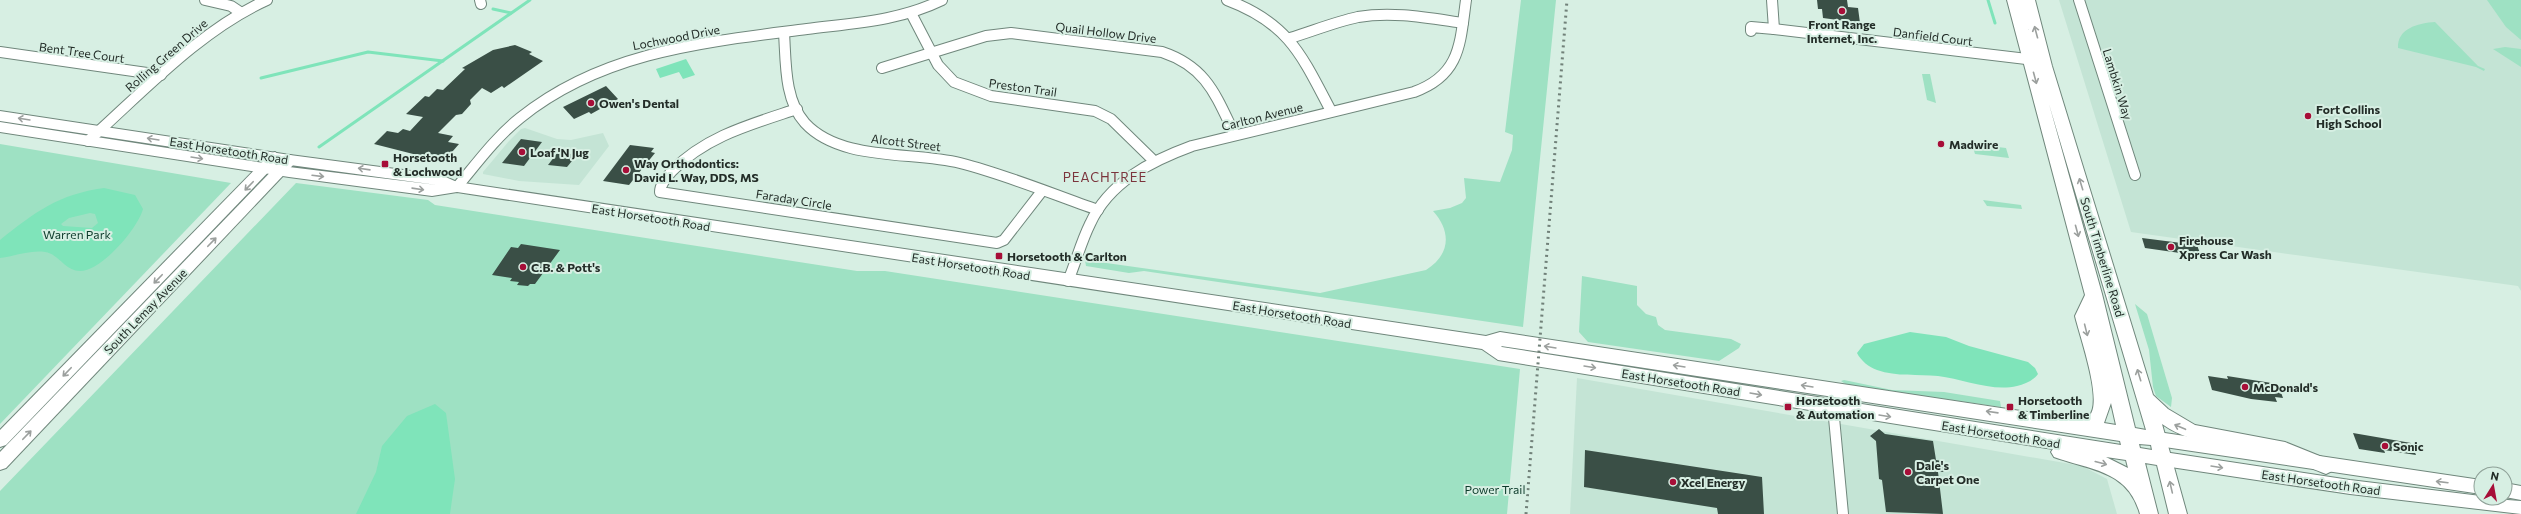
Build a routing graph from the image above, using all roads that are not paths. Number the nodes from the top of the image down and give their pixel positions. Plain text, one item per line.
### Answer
1 (205, 0) edge
2 (267, 0) edge
3 (942, 0) edge
4 (1227, 0) edge
5 (1466, 0) edge
6 (1772, 0) edge
7 (2014, 0) edge
8 (2028, 0) edge
9 (2079, 0) edge
10 (240, 12) junction
11 (911, 13) junction
12 (1463, 23) junction
13 (1774, 29) junction
14 (1751, 31) dead end
15 (784, 33) junction
16 (1290, 38) junction
17 (0, 52) edge
18 (932, 53) junction
19 (2037, 61) junction
20 (882, 68) dead end
21 (161, 75) junction
22 (797, 109) junction
23 (1331, 111) junction
24 (0, 116) edge
25 (0, 127) edge
26 (1235, 135) junction
27 (94, 136) junction
28 (1154, 161) junction
29 (273, 166) junction
30 (2135, 175) dead end
31 (457, 187) junction
32 (1042, 191) junction
33 (1098, 210) junction
34 (1068, 281) junction
35 (2094, 294) junction
36 (1486, 344) junction
37 (2146, 396) junction
38 (1833, 407) junction
39 (1940, 424) junction
40 (2067, 424) junction
41 (2127, 433) junction
42 (2158, 439) junction
43 (0, 440) edge
44 (2133, 454) junction
45 (2164, 459) junction
46 (0, 463) edge
47 (2326, 466) junction
48 (2473, 486) edge
49 (2144, 494) junction
50 (2521, 508) edge
51 (1843, 514) edge
52 (2149, 514) edge
53 (2178, 514) edge

1 - 10 street
2 - 10 street, Rolling Green Drive
3 - 11 street, Lochwood Drive
4 - 16 street
5 - 12 street, Carlton Avenue
6 - 13 street
7 - 19 main road, South Timberline Road
19 -> 8 main road, South Timberline Road
9 - 30 street, Lambkin Way
10 - 21 street, Rolling Green Drive
11 - 15 street, Lochwood Drive
11 - 18 street, Preston Trail
12 - 16 street
12 - 23 street, Carlton Avenue
13 - 14 street, Danfield Court
13 - 19 street, Danfield Court
15 - 22 street, Alcott Street
15 - 31 street, Lochwood Drive
16 - 23 street
17 - 21 street, Bent Tree Court
18 - 20 street, Quail Hollow Drive
18 - 26 street, Quail Hollow Drive
18 - 28 street, Preston Trail
19 -> 35 main road, South Timberline Road
37 -> 19 main road, South Timberline Road
21 - 27 street, Rolling Green Drive
22 - 32 street, Alcott Street
22 - 32 street, Faraday Circle
23 - 26 street, Carlton Avenue
27 -> 24 main road, East Horsetooth Road
25 - 27 main road, East Horsetooth Road
26 - 28 street, Carlton Avenue
27 - 29 main road, East Horsetooth Road
28 - 33 street, Carlton Avenue
29 -> 31 main road, East Horsetooth Road
31 -> 29 main road, East Horsetooth Road
29 -> 43 main road, South Lemay Avenue
46 -> 29 main road, South Lemay Avenue
31 - 34 main road, East Horsetooth Road
32 - 33 street, Alcott Street
33 - 34 street, Carlton Avenue
34 - 36 main road, East Horsetooth Road
35 -> 40 main road
35 - 41 main road, South Timberline Road
36 -> 38 main road, East Horsetooth Road
40 -> 36 main road, East Horsetooth Road
37 - 42 main road, South Timberline Road
47 -> 37 main road
38 -> 39 main road, East Horsetooth Road
38 - 51 street
39 - 44 main road, East Horsetooth Road
39 -> 49 main road
40 - 41 main road, East Horsetooth Road
41 - 42 main road, East Horsetooth Road
41 - 44 main road, South Timberline Road
42 - 45 main road, South Timberline Road
42 - 47 main road, East Horsetooth Road
44 - 45 main road, East Horsetooth Road
44 - 49 main road, South Timberline Road
45 -> 50 main road, East Horsetooth Road
53 -> 45 main road, South Timberline Road
48 -> 47 main road, East Horsetooth Road
49 - 52 main road, South Timberline Road

